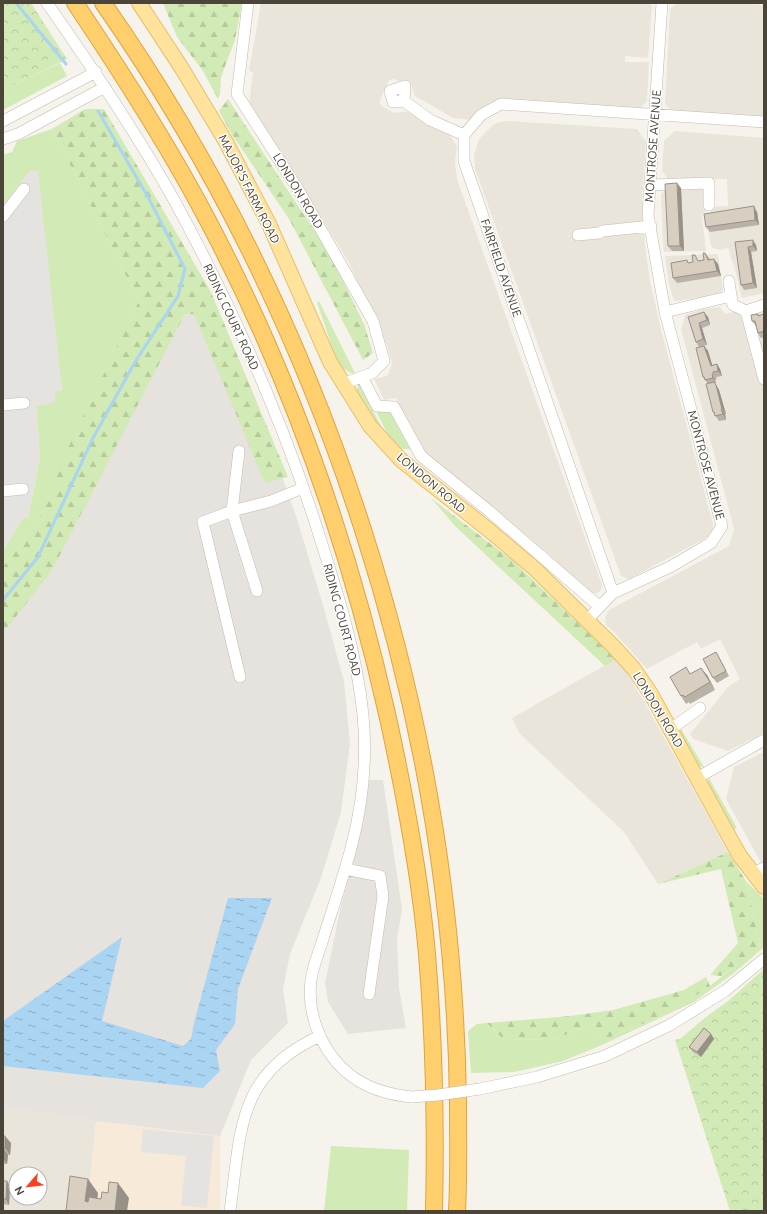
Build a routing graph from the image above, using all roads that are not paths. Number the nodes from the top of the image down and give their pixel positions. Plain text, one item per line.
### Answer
1 (47, 3) edge
2 (75, 3) edge
3 (104, 3) edge
4 (139, 3) edge
5 (248, 3) edge
6 (662, 3) edge
7 (96, 72) junction
8 (105, 87) junction
9 (404, 101) dead end
10 (655, 116) junction
11 (3, 121) edge
12 (764, 122) edge
13 (3, 131) edge
14 (464, 135) junction
15 (3, 139) edge
16 (651, 185) junction
17 (24, 189) dead end
18 (709, 205) dead end
19 (3, 216) edge
20 (651, 226) junction
21 (578, 236) dead end
22 (729, 281) dead end
23 (732, 300) junction
24 (764, 306) edge
25 (746, 311) junction
26 (665, 312) junction
27 (362, 377) junction
28 (764, 379) edge
29 (343, 384) junction
30 (24, 403) dead end
31 (3, 405) edge
32 (239, 451) dead end
33 (303, 488) junction
34 (23, 489) dead end
35 (3, 491) edge
36 (232, 511) junction
37 (257, 591) dead end
38 (614, 593) junction
39 (600, 607) junction
40 (587, 620) junction
41 (240, 677) dead end
42 (700, 708) dead end
43 (671, 729) junction
44 (764, 740) edge
45 (697, 778) junction
46 (345, 868) junction
47 (758, 870) edge
48 (764, 887) edge
49 (764, 959) edge
50 (369, 994) dead end
51 (320, 1036) junction
52 (230, 1211) edge
53 (434, 1211) edge
54 (458, 1211) edge

1 - 7 street, RIDING COURT ROAD
2 - 53 highway
3 - 54 highway
4 - 29 main road, MAJOR'S FARM ROAD
5 - 27 street, LONDON ROAD
6 - 10 street, MONTROSE AVENUE
7 - 8 street, RIDING COURT ROAD
7 - 11 street
8 - 15 street
8 - 33 street, RIDING COURT ROAD
9 - 14 street
10 - 12 street
10 - 14 street
10 - 16 street, MONTROSE AVENUE
13 - 15 street
14 - 38 street, FAIRFIELD AVENUE
16 - 18 street
16 - 20 street, MONTROSE AVENUE
17 - 19 street
20 - 21 street
20 - 26 street, MONTROSE AVENUE
22 - 23 street
23 - 25 street
23 - 26 street
24 - 25 street
25 - 28 street
26 - 38 street, MONTROSE AVENUE
27 - 29 street, LONDON ROAD
27 - 39 street
29 - 40 main road, LONDON ROAD
30 - 31 street
32 - 36 street
33 - 36 street
33 - 46 street, RIDING COURT ROAD
34 - 35 street
36 - 37 street
36 - 41 street
38 - 39 street, MONTROSE AVENUE
39 - 40 street, MONTROSE AVENUE
40 - 43 main road, LONDON ROAD
42 - 43 street
43 - 45 main road, LONDON ROAD
44 - 45 street
45 - 47 main road, LONDON ROAD
46 - 50 street
46 - 51 street, RIDING COURT ROAD
47 - 48 main road, LONDON ROAD
49 - 51 street, RIDING COURT ROAD, bridge
51 - 52 street

